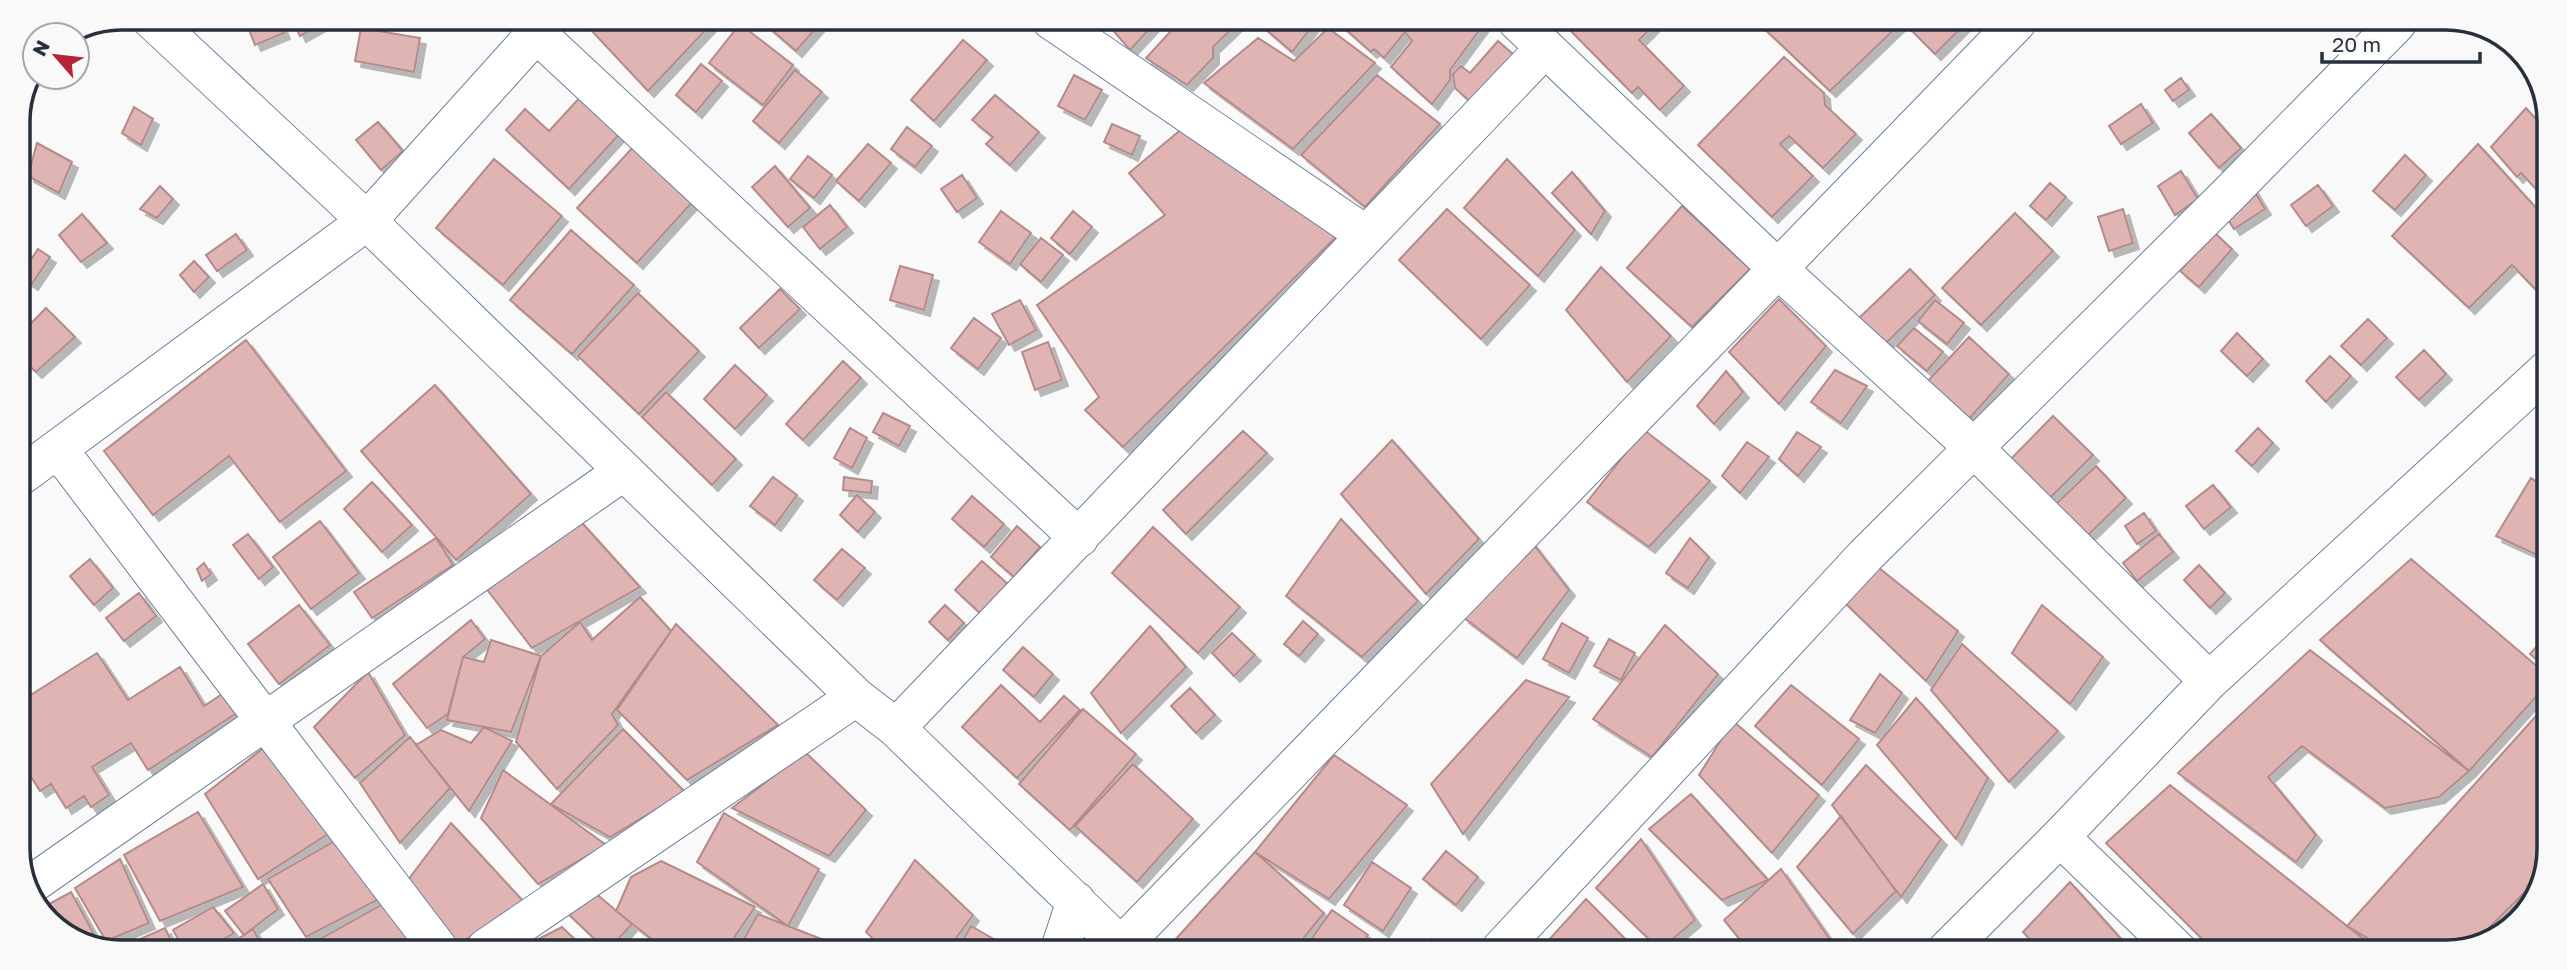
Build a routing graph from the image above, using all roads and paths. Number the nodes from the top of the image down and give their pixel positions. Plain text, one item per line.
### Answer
1 (163, 30) edge
2 (538, 30) edge
3 (546, 30) edge
4 (1066, 30) edge
5 (1526, 30) edge
6 (2009, 30) edge
7 (2390, 30) edge
8 (1544, 49) junction
9 (367, 221) junction
10 (1366, 235) junction
11 (1778, 270) junction
12 (2537, 379) edge
13 (1974, 447) junction
14 (58, 449) junction
15 (30, 469) edge
16 (624, 471) junction
17 (1079, 538) junction
18 (2209, 681) junction
19 (856, 697) junction
20 (265, 722) junction
21 (896, 729) junction
22 (2060, 837) junction
23 (36, 882) edge
24 (1076, 901) junction
25 (432, 940) edge
26 (498, 940) edge
27 (1063, 940) edge
28 (1115, 940) edge
29 (1131, 940) edge
30 (1509, 940) edge
31 (1957, 940) edge
32 (2167, 940) edge

1 - 9 street
2 - 9 street
3 - 17 street
4 - 10 street
5 - 8 street
6 - 11 street
7 - 13 street
8 - 10 street
8 - 11 street
9 - 14 street
9 - 16 street
10 - 17 street
11 - 13 street
11 - 29 street
12 - 18 street
13 - 18 street
13 - 30 street
14 - 15 street
14 - 20 street
16 - 19 street
16 - 20 street
17 - 21 street
18 - 22 street
19 - 21 street
19 - 26 street
20 - 23 street
20 - 25 street
21 - 24 street
22 - 31 street
22 - 32 street
24 - 27 street
24 - 28 street

